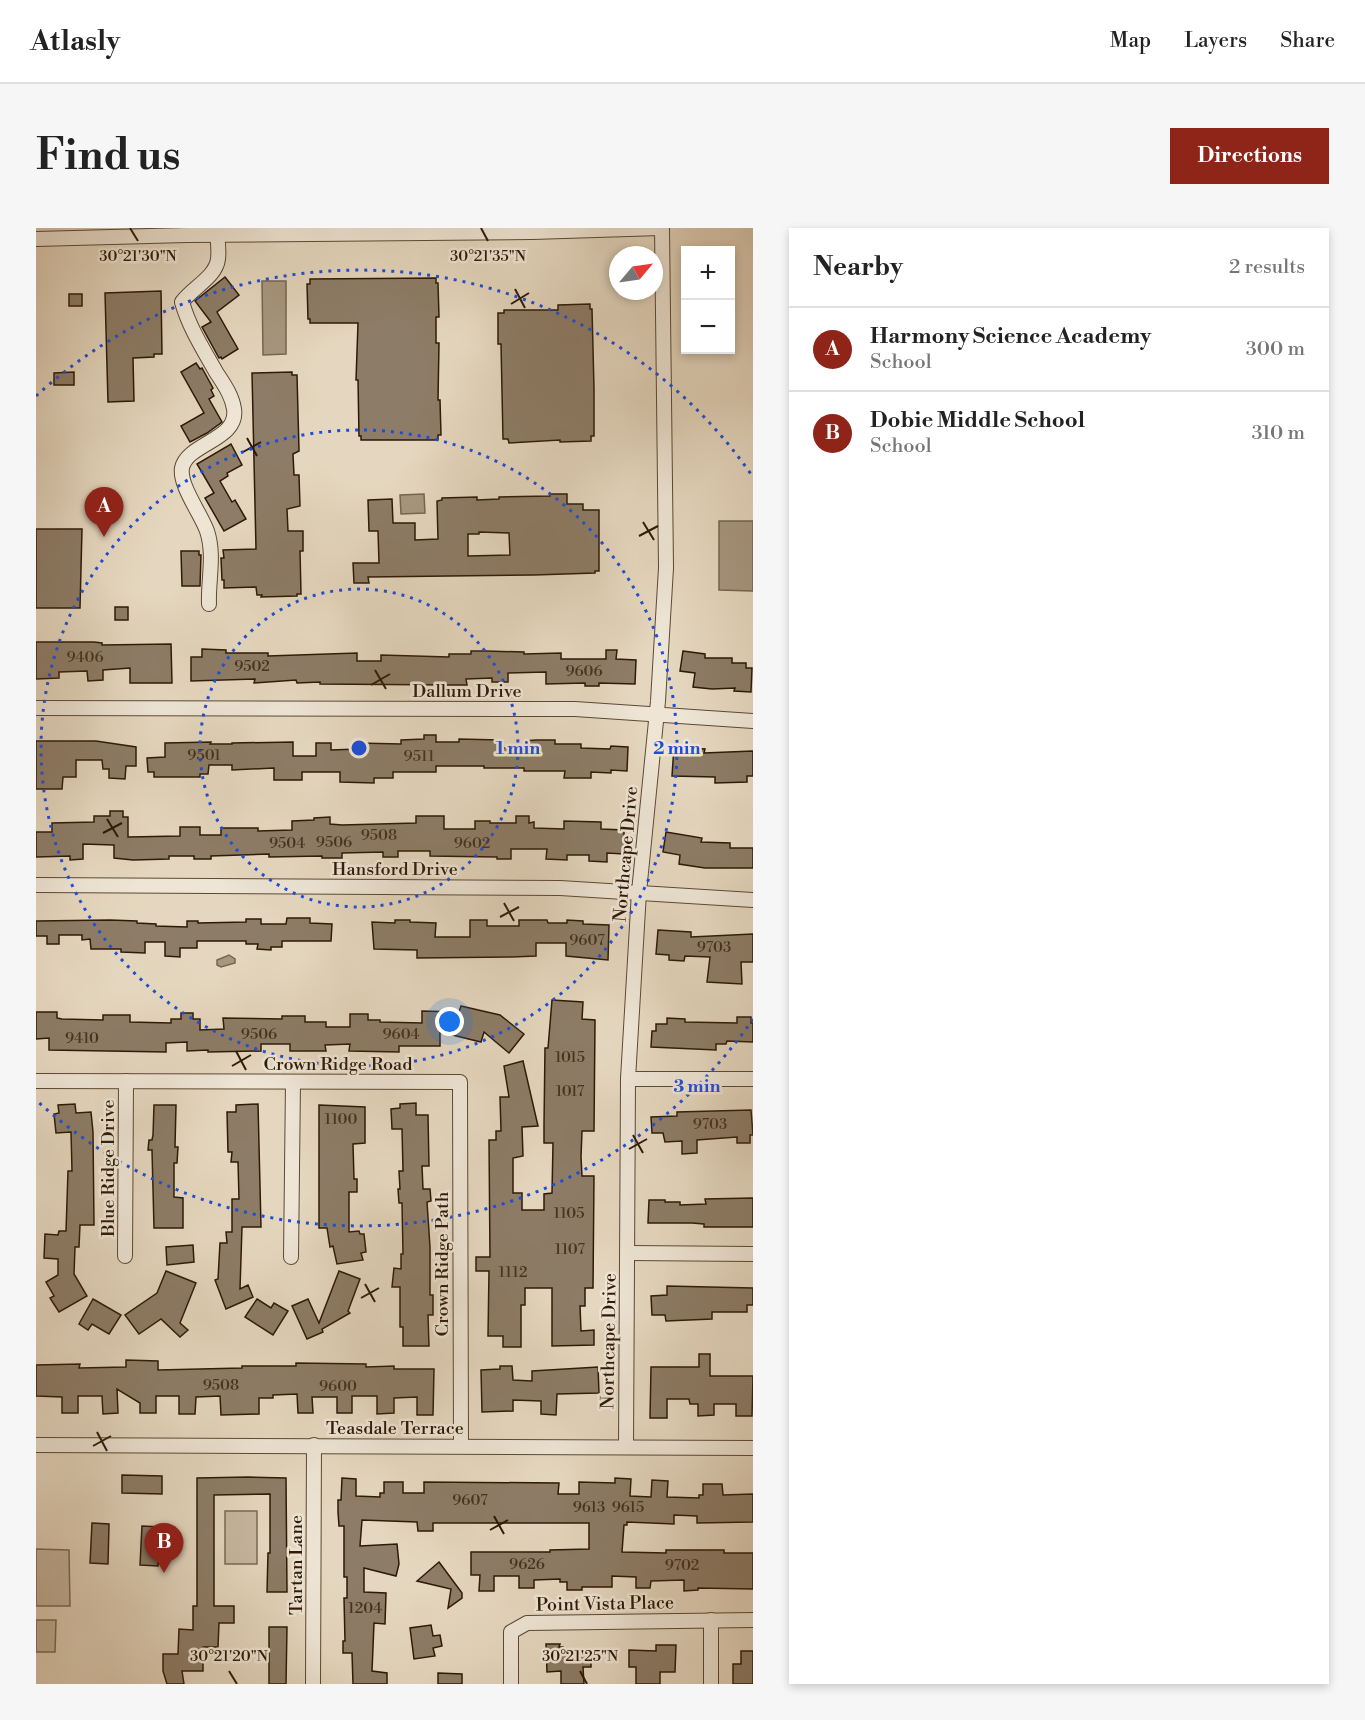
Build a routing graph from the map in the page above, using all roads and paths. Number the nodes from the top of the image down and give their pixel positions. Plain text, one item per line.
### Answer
1 (661, 228) edge
2 (218, 235) junction
3 (36, 239) edge
4 (209, 604) dead end
5 (36, 708) edge
6 (657, 715) junction
7 (753, 721) edge
8 (36, 885) edge
9 (639, 892) junction
10 (753, 900) edge
11 (628, 1078) junction
12 (753, 1079) edge
13 (36, 1081) edge
14 (126, 1081) junction
15 (293, 1082) junction
16 (460, 1082) joint
17 (628, 1253) junction
18 (753, 1254) edge
19 (125, 1256) dead end
20 (291, 1257) dead end
21 (36, 1445) edge
22 (314, 1445) junction
23 (461, 1446) junction
24 (626, 1447) junction
25 (753, 1448) edge
26 (711, 1620) junction
27 (753, 1620) edge
28 (313, 1684) edge
29 (510, 1684) edge
30 (711, 1684) edge

1 - 2 street
1 - 6 street, Northcape Drive
2 - 3 street
2 - 4 street
5 - 6 street, Dallum Drive
6 - 7 street, Dallum Drive
6 - 9 street, Northcape Drive
8 - 9 street, Hansford Drive
9 - 10 street, Hansford Drive
9 - 11 street, Northcape Drive
11 - 12 street
11 - 17 street, Northcape Drive
13 - 14 street, Crown Ridge Road
14 - 15 street, Crown Ridge Road
14 - 19 street, Blue Ridge Drive
15 - 16 street, Crown Ridge Road
15 - 20 street
16 - 23 street, Crown Ridge Path
17 - 18 street
17 - 24 street, Northcape Drive
21 - 22 street, Teasdale Terrace
22 - 23 street, Teasdale Terrace
22 - 28 street, Tartan Lane
23 - 24 street, Teasdale Terrace
24 - 25 street, Teasdale Terrace
26 - 27 street, Point Vista Place
26 - 29 street, Point Vista Place
26 - 30 street

